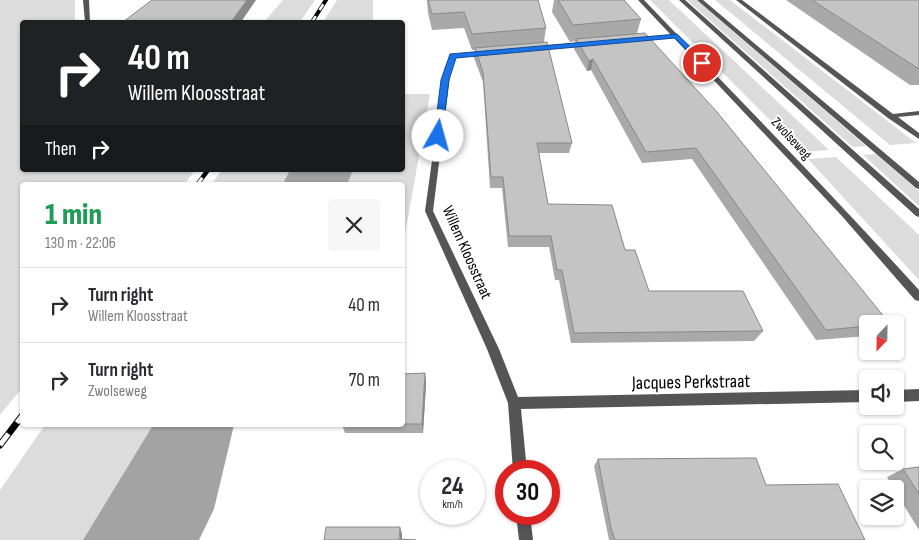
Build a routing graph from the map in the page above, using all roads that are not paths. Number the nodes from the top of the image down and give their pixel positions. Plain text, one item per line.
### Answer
1 (86, 0) edge
2 (641, 0) edge
3 (682, 0) edge
4 (700, 0) edge
5 (739, 0) edge
6 (88, 20) edge
7 (677, 36) junction
8 (628, 40) edge
9 (599, 43) edge
10 (531, 49) edge
11 (492, 52) edge
12 (919, 113) edge
13 (891, 116) junction
14 (919, 137) edge
15 (919, 186) edge
16 (919, 214) edge
17 (919, 297) edge
18 (919, 395) edge
19 (859, 396) edge
20 (904, 396) edge
21 (514, 403) junction
22 (519, 460) edge
23 (524, 525) edge
24 (526, 540) edge

1 - 6 street
2 - 7 street, Zwolseweg
3 - 16 street, Zwolseweg
4 - 15 street
5 - 13 street
7 - 8 street
7 - 17 street, Zwolseweg
9 - 10 street
11 - 21 street, Willem Kloosstraat
12 - 13 street
13 - 14 street
18 - 20 street
19 - 21 street, Jacques Perkstraat
21 - 22 street, Willem Kloosstraat
23 - 24 street

